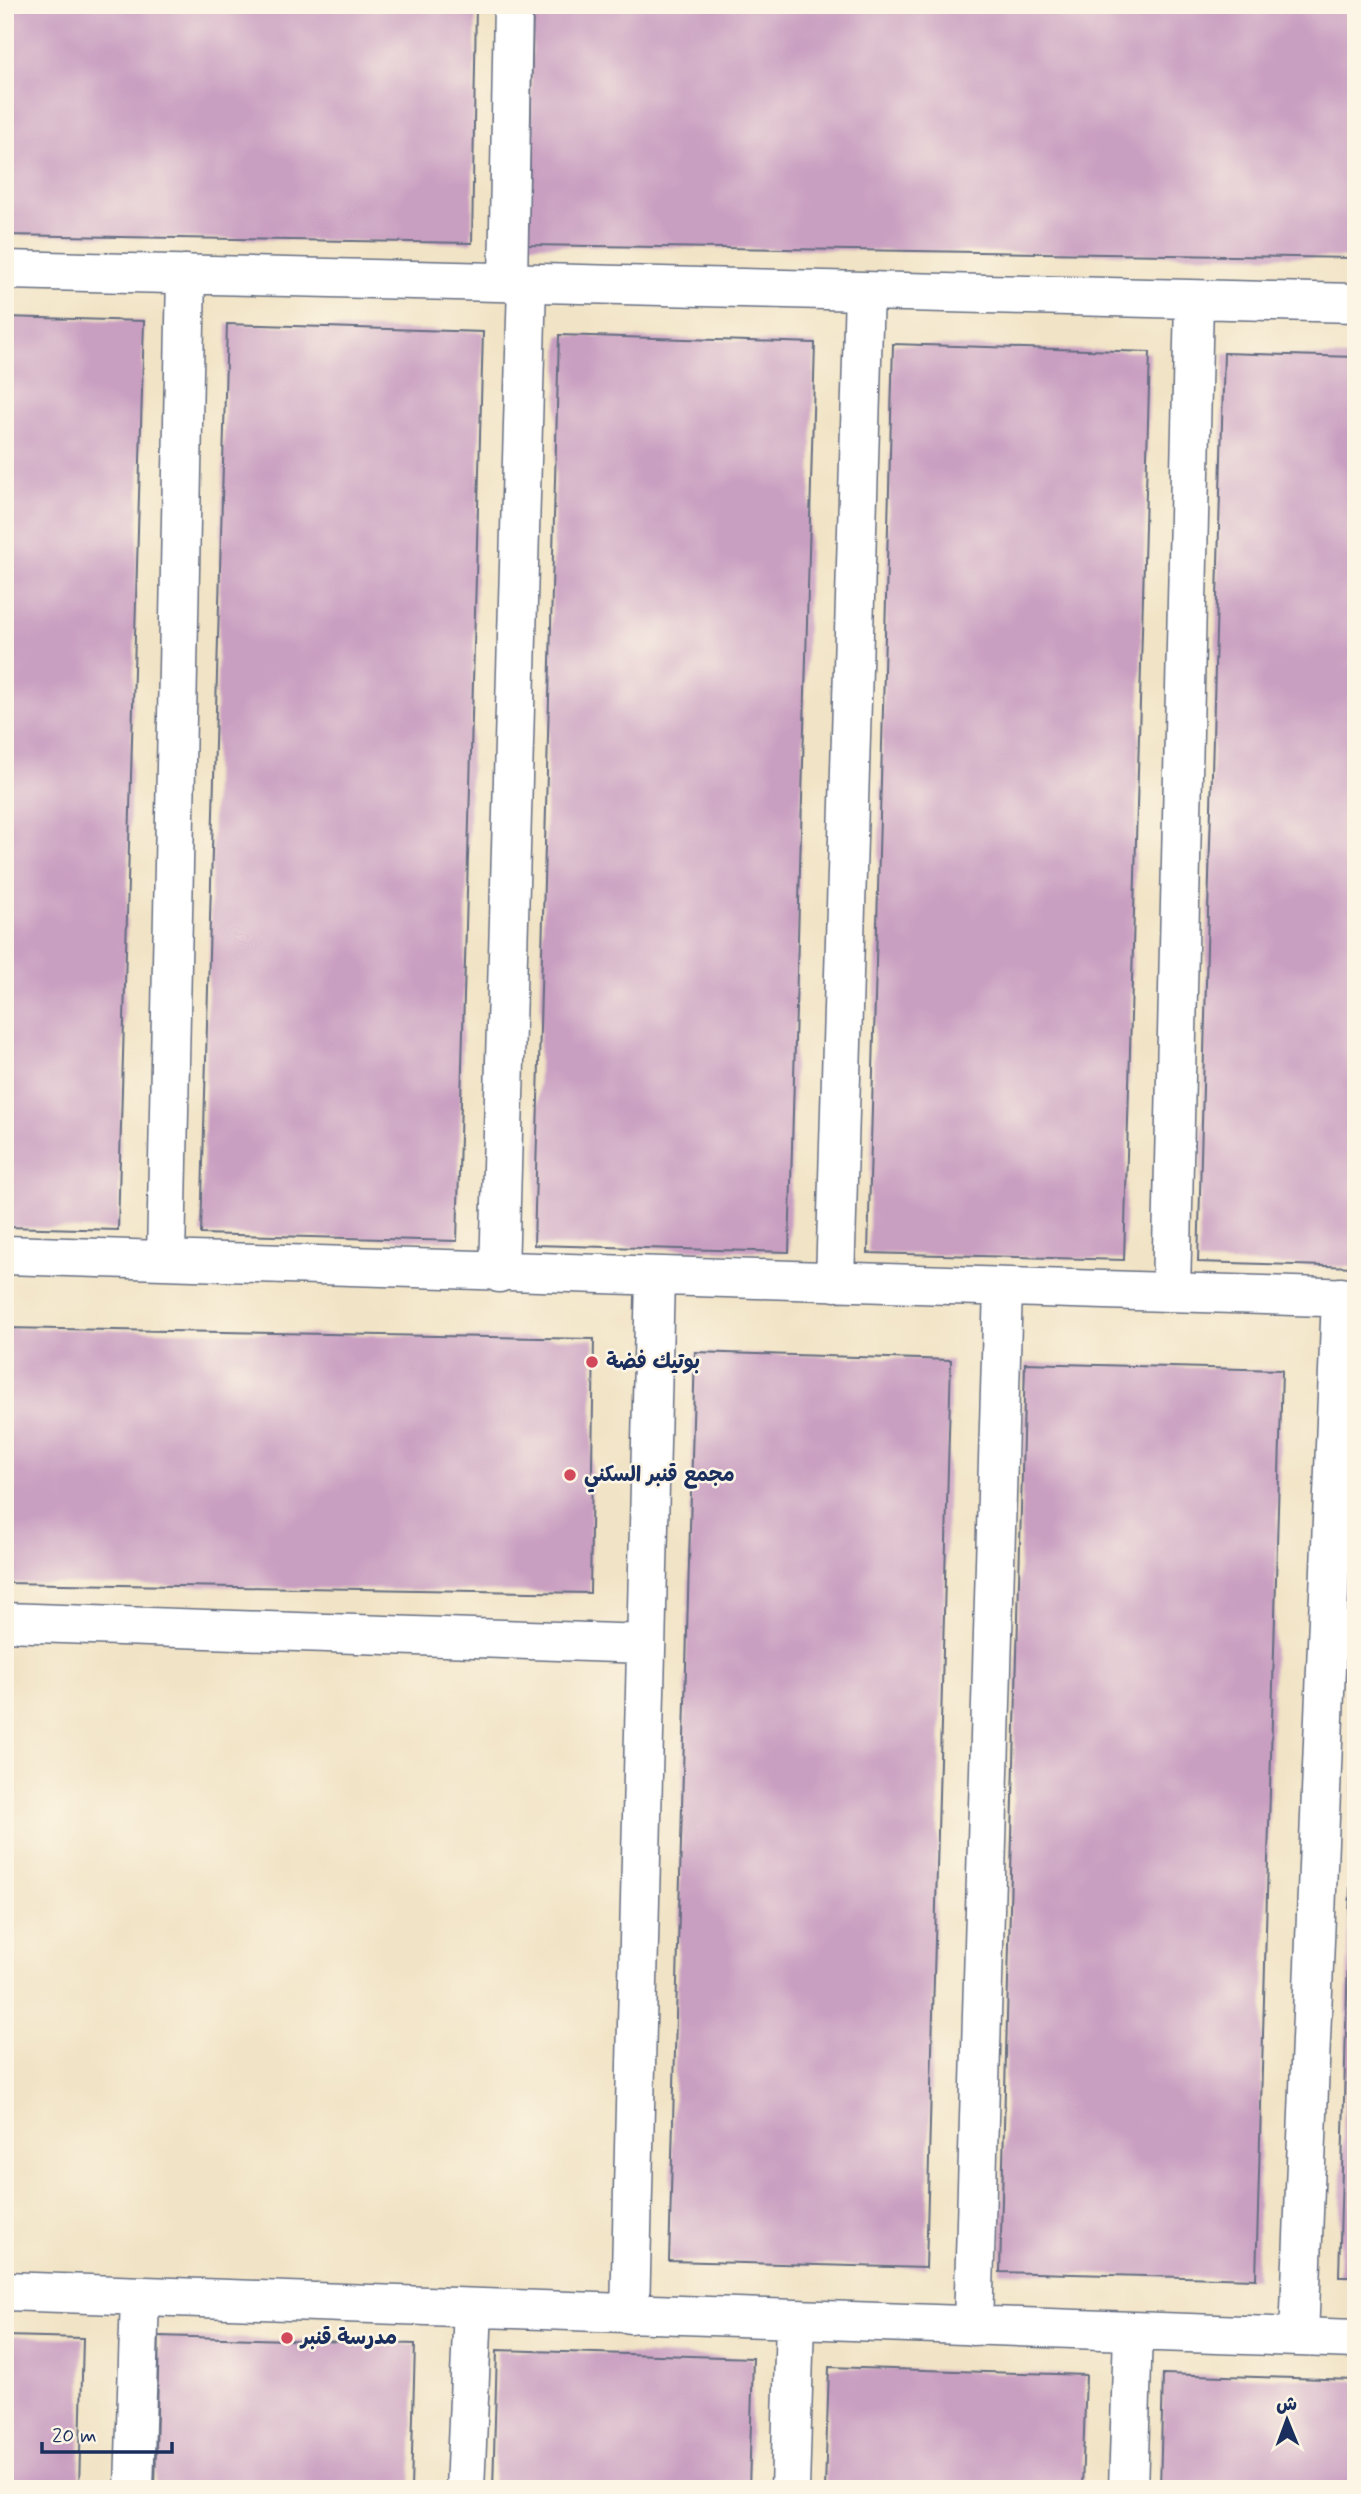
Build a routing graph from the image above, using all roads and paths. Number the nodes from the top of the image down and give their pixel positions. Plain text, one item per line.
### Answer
1 (513, 5) edge
2 (5, 270) edge
3 (186, 274) junction
4 (517, 282) junction
5 (864, 291) junction
6 (1194, 300) junction
7 (1356, 303) edge
8 (5, 1255) edge
9 (166, 1259) junction
10 (499, 1272) junction
11 (655, 1277) junction
12 (835, 1282) junction
13 (1003, 1287) junction
14 (1171, 1292) junction
15 (1348, 1297) edge
16 (5, 1622) edge
17 (646, 1644) junction
18 (5, 2291) edge
19 (141, 2296) junction
20 (473, 2308) junction
21 (630, 2314) junction
22 (794, 2320) junction
23 (973, 2326) junction
24 (1133, 2332) junction
25 (1299, 2336) junction
26 (1356, 2339) edge
27 (134, 2489) edge
28 (465, 2489) edge
29 (790, 2489) edge
30 (1128, 2489) edge

1 - 4 street
2 - 3 street
3 - 4 street
3 - 9 street
4 - 5 street
4 - 10 street
5 - 6 street
5 - 12 street
6 - 7 street
6 - 14 street
8 - 9 street
9 - 10 street
10 - 11 street
11 - 12 street
11 - 17 street
12 - 13 street
13 - 14 street
13 - 23 street
14 - 15 street
15 - 25 street
16 - 17 street
17 - 21 street
18 - 19 street
19 - 20 street
19 - 27 street
20 - 21 street
20 - 28 street
21 - 22 street
22 - 23 street
22 - 29 street
23 - 24 street
24 - 25 street
24 - 30 street
25 - 26 street

